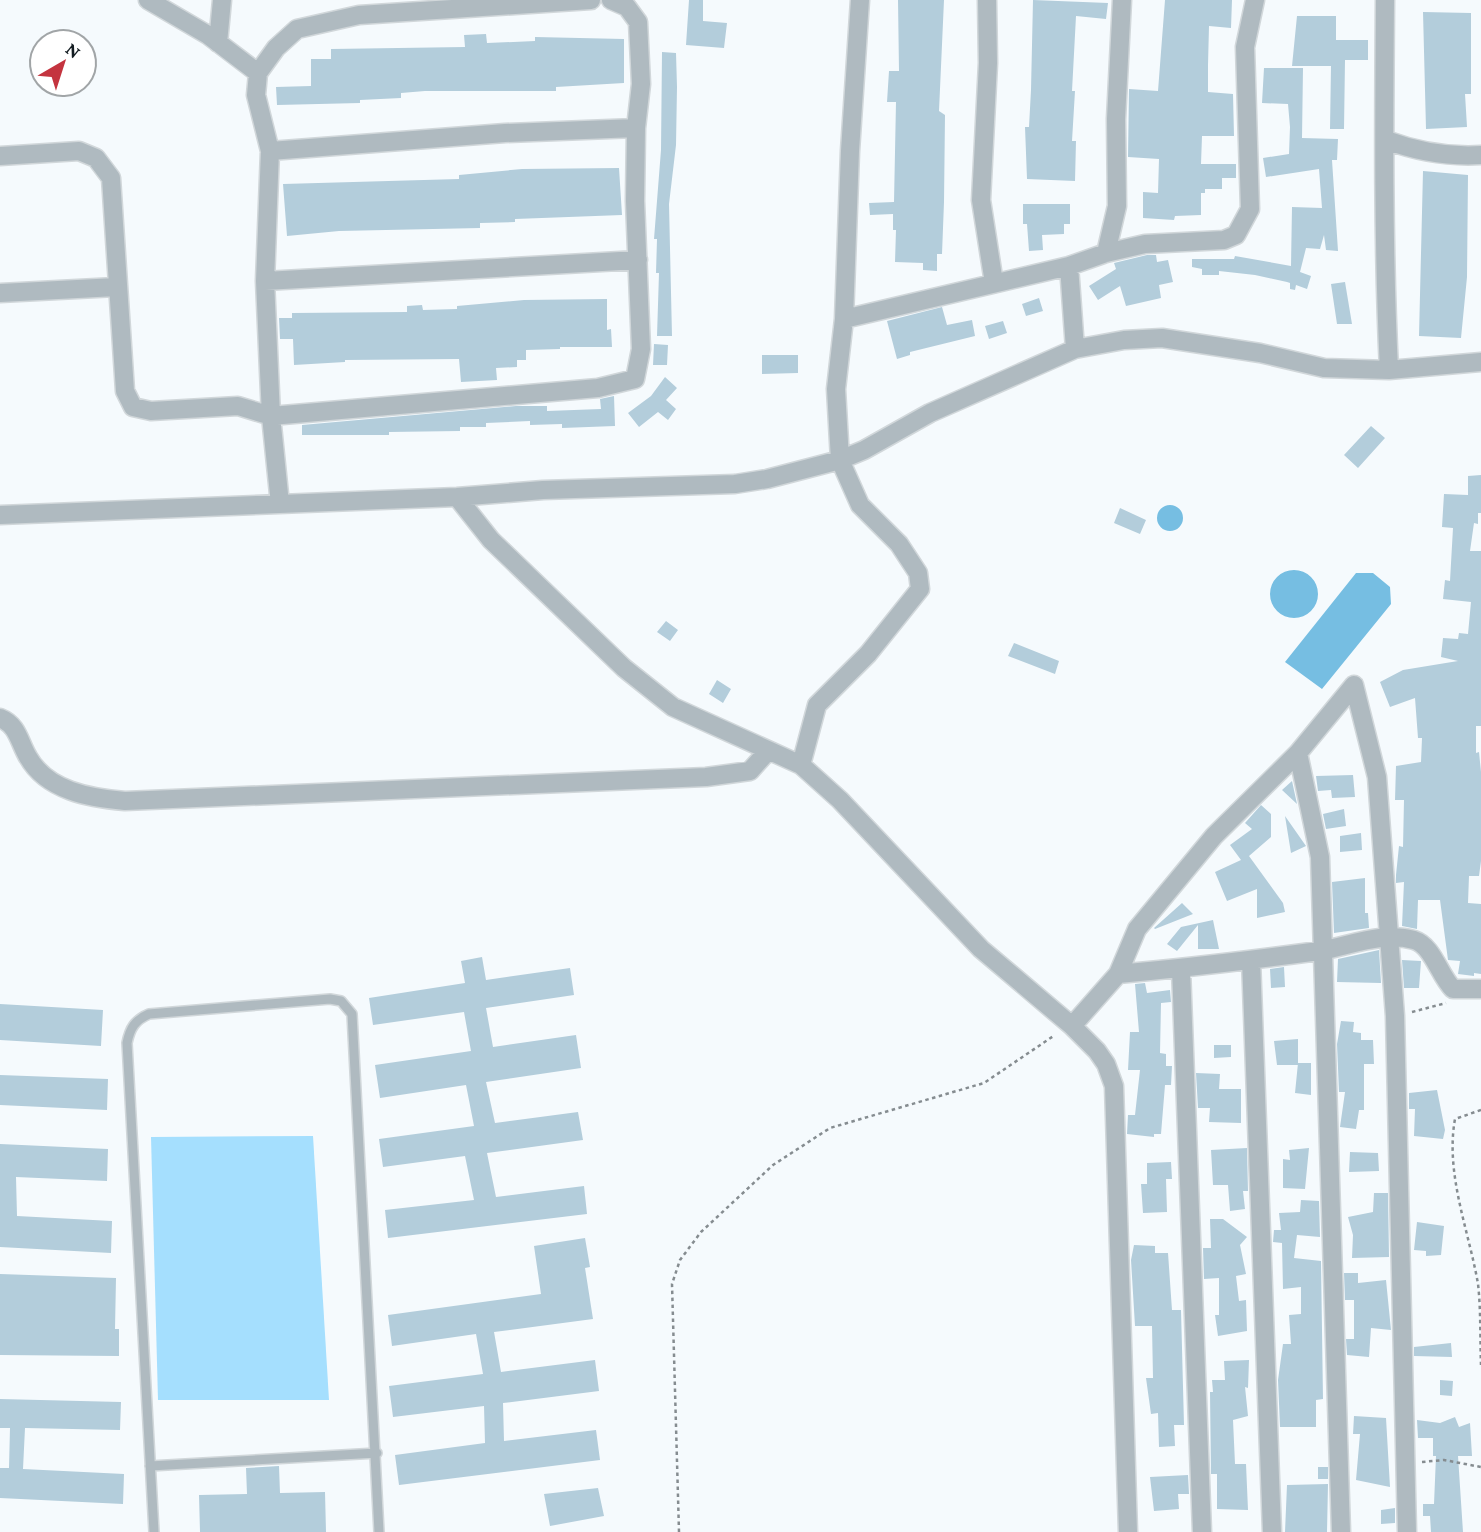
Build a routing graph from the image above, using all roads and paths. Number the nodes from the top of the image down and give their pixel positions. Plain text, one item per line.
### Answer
1 (148, 0) edge
2 (222, 0) edge
3 (591, 0) edge
4 (611, 0) edge
5 (860, 0) edge
6 (987, 0) edge
7 (1122, 0) edge
8 (1255, 0) edge
9 (1385, 0) edge
10 (218, 43) junction
11 (258, 73) junction
12 (636, 128) junction
13 (1386, 140) junction
14 (270, 151) junction
15 (1481, 155) edge
16 (0, 156) edge
17 (1106, 253) junction
18 (638, 260) junction
19 (1069, 266) junction
20 (265, 281) junction
21 (993, 283) junction
22 (116, 287) junction
23 (0, 293) edge
24 (844, 319) junction
25 (1075, 349) junction
26 (1481, 362) edge
27 (1389, 370) junction
28 (271, 416) junction
29 (840, 460) junction
30 (457, 497) junction
31 (280, 504) junction
32 (0, 515) edge
33 (0, 718) edge
34 (768, 752) junction
35 (1298, 752) junction
36 (801, 765) junction
37 (1389, 938) junction
38 (1323, 950) junction
39 (1251, 960) junction
40 (1181, 969) junction
41 (1118, 974) junction
42 (1472, 990) edge
43 (1395, 1016) junction
44 (1072, 1026) junction
45 (1481, 1110) edge
46 (1481, 1366) edge
47 (377, 1453) junction
48 (1404, 1463) junction
49 (150, 1466) junction
50 (1481, 1467) edge
51 (154, 1532) edge
52 (379, 1532) edge
53 (679, 1532) edge
54 (1128, 1532) edge
55 (1202, 1532) edge
56 (1272, 1532) edge
57 (1341, 1532) edge
58 (1406, 1532) edge

1 - 10 street
2 - 10 street
3 - 11 street
4 - 12 street
5 - 24 street
6 - 21 street
7 - 17 street
8 - 17 street
9 - 13 street
10 - 11 street
11 - 14 street
12 - 14 street
12 - 18 street
13 - 15 street
13 - 27 street
14 - 20 street
16 - 22 street
17 - 19 street
18 - 20 street
18 - 28 street
19 - 21 street
19 - 25 street
20 - 28 street
21 - 24 street
22 - 23 street
22 - 28 street
24 - 29 street
25 - 27 street
25 - 29 street
26 - 27 street
28 - 31 street
29 - 30 street
29 - 36 street
30 - 31 street
30 - 34 street
31 - 32 street
33 - 34 street
34 - 36 street
35 - 37 street
35 - 38 street
35 - 41 street
36 - 44 street
37 - 38 street
37 - 42 street
37 - 43 street
38 - 39 street
38 - 57 street
39 - 40 street
39 - 56 street
40 - 41 street
40 - 55 street
41 - 44 street
42 - 43 path
43 - 48 street
44 - 53 path
44 - 54 street
45 - 46 path
47 - 49 lane
47 - 49 lane
47 - 52 lane
48 - 50 path
48 - 58 street
49 - 51 lane

